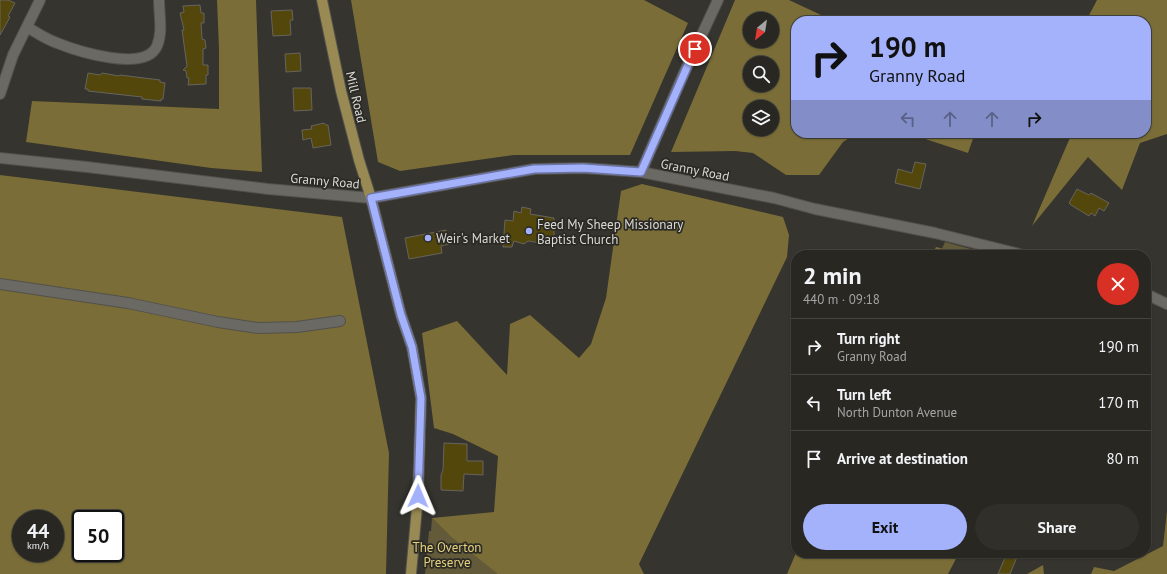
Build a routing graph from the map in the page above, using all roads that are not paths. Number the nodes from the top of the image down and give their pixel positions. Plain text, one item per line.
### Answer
1 (40, 0) edge
2 (159, 0) edge
3 (322, 0) edge
4 (718, 0) edge
5 (27, 27) junction
6 (0, 94) edge
7 (0, 158) edge
8 (641, 172) junction
9 (371, 198) junction
10 (1003, 250) edge
11 (0, 284) edge
12 (1151, 296) edge
13 (1167, 304) edge
14 (340, 321) dead end
15 (411, 574) edge

1 - 5 street
2 - 5 street
3 - 9 main road, Mill Road
4 - 8 street
5 - 6 street
7 - 9 street, Granny Road
8 - 9 street, Granny Road
8 - 10 street, Granny Road
9 - 15 main road, Mill Road
11 - 14 street
12 - 13 street

